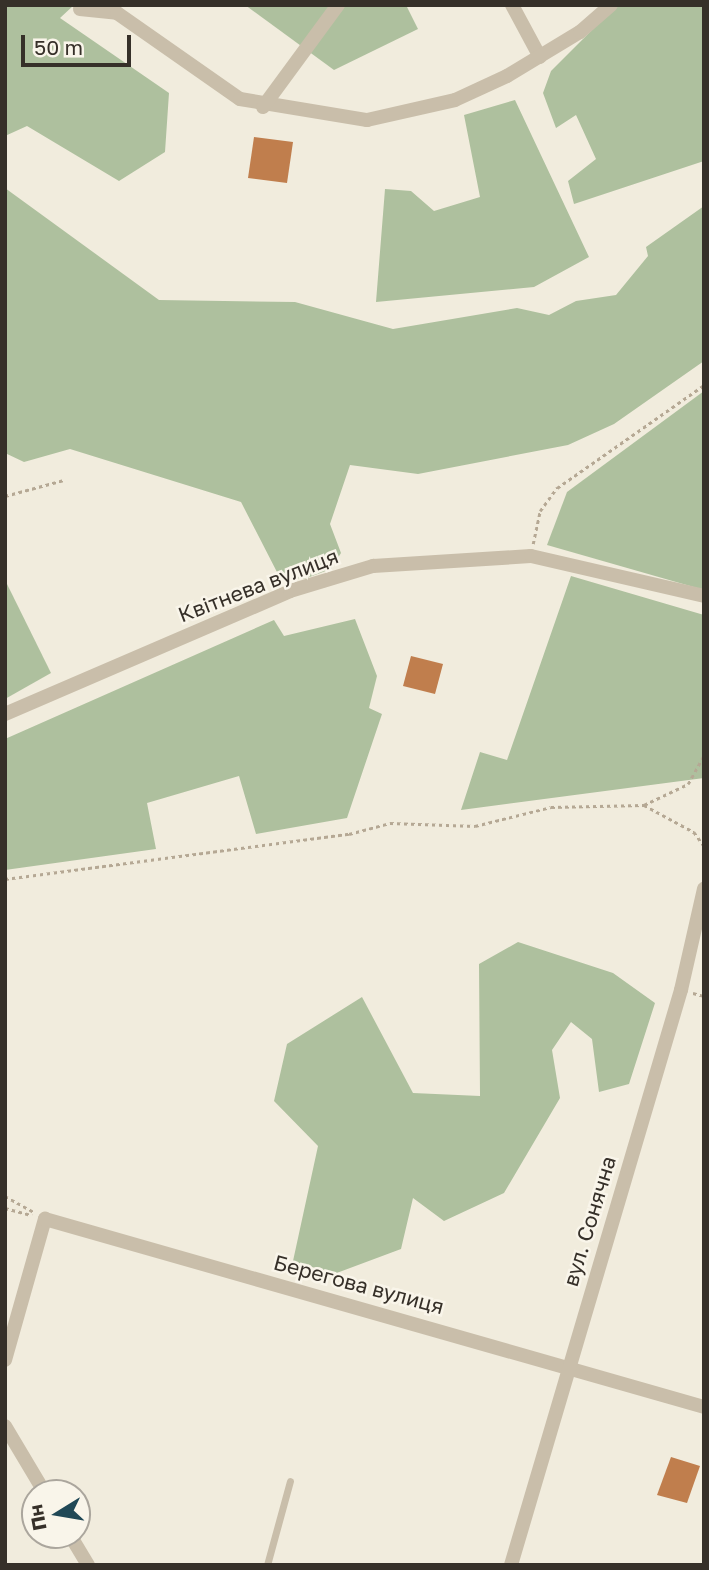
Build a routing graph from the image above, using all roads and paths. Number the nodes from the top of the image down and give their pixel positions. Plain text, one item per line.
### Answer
1 (338, 5) edge
2 (512, 5) edge
3 (611, 5) edge
4 (80, 9) dead end
5 (540, 57) junction
6 (263, 107) junction
7 (704, 385) edge
8 (64, 480) dead end
9 (5, 496) edge
10 (531, 556) junction
11 (704, 596) edge
12 (5, 714) edge
13 (704, 755) edge
14 (644, 805) junction
15 (704, 846) edge
16 (5, 879) edge
17 (704, 889) edge
18 (5, 1195) edge
19 (5, 1208) edge
20 (45, 1219) junction
21 (5, 1360) edge
22 (566, 1366) junction
23 (704, 1407) edge
24 (5, 1426) edge
25 (37, 1479) edge
26 (290, 1481) dead end
27 (78, 1549) edge
28 (88, 1565) edge
29 (267, 1565) edge
30 (511, 1565) edge

1 - 6 street
2 - 5 street
3 - 5 street
4 - 6 street
5 - 6 street
7 - 10 path
8 - 9 path
10 - 11 street, Квітнева вулиця
10 - 12 street, Квітнева вулиця
13 - 14 path
14 - 15 path
14 - 16 path
17 - 22 street, вул. Сонячна
18 - 20 path
19 - 20 path
20 - 21 street
20 - 22 street, Берегова вулиця
22 - 23 street, Берегова вулиця
22 - 30 street, вул. Сонячна
24 - 25 street
26 - 29 lane
27 - 28 street

